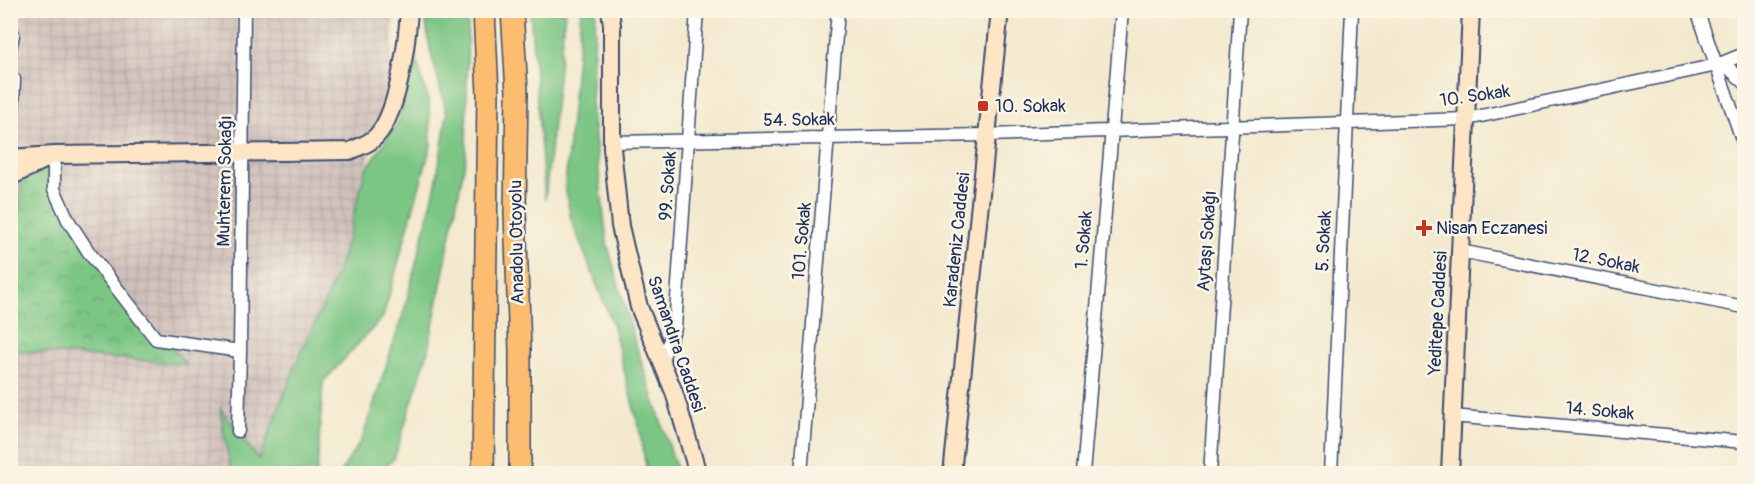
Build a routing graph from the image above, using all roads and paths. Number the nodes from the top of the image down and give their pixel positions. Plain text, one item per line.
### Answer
1 (244, 10) edge
2 (409, 10) edge
3 (484, 10) edge
4 (512, 10) edge
5 (610, 10) edge
6 (698, 10) edge
7 (838, 10) edge
8 (1000, 10) edge
9 (1122, 10) edge
10 (1240, 10) edge
11 (1352, 10) edge
12 (1472, 10) edge
13 (1697, 10) edge
14 (10, 26) edge
15 (10, 49) edge
16 (1744, 54) edge
17 (1720, 64) junction
18 (10, 75) edge
19 (1744, 82) edge
20 (1467, 119) junction
21 (1347, 123) junction
22 (1233, 127) junction
23 (1112, 130) junction
24 (987, 135) junction
25 (828, 138) junction
26 (689, 141) junction
27 (612, 142) junction
28 (1744, 145) edge
29 (244, 153) junction
30 (54, 155) junction
31 (12, 158) edge
32 (11, 177) edge
33 (10, 188) edge
34 (1460, 251) junction
35 (1744, 307) edge
36 (240, 351) junction
37 (661, 361) junction
38 (1452, 416) junction
39 (238, 431) dead end
40 (1744, 442) edge
41 (483, 474) edge
42 (520, 474) edge
43 (698, 474) edge
44 (801, 474) edge
45 (952, 474) edge
46 (1083, 474) edge
47 (1210, 474) edge
48 (1331, 474) edge
49 (1450, 474) edge

1 - 29 street, Muhterem Sokağı
2 - 29 street
3 - 41 highway, Anadolu Otoyolu
4 - 42 highway, Anadolu Otoyolu
5 - 27 street, Samandıra Caddesi
6 - 26 street, 99. Sokak
7 - 25 street, 101. Sokak
8 - 24 street, Karadeniz Caddesi
9 - 23 street, 1. Sokak
10 - 22 street, Aytaşı Sokağı
11 - 21 street, 5. Sokak
12 - 20 street, Yeditepe Caddesi
13 - 17 street
14 - 15 street
16 - 17 street, 10. Sokak
17 - 19 street
17 - 20 street, 10. Sokak
17 - 28 street
18 - 31 street
20 - 21 street, 10. Sokak
20 - 34 street, Yeditepe Caddesi
21 - 22 street, 10. Sokak
21 - 48 street, 5. Sokak
22 - 23 street, 10. Sokak
22 - 47 street, Aytaşı Sokağı
23 - 24 street, 10. Sokak
23 - 46 street, 1. Sokak
24 - 25 street, 54. Sokak
24 - 45 street, Karadeniz Caddesi
25 - 26 street, 54. Sokak
25 - 44 street, 101. Sokak
26 - 27 street, 54. Sokak
26 - 37 street, 99. Sokak
27 - 37 street, Samandıra Caddesi
29 - 30 street
29 - 36 street, Muhterem Sokağı
30 - 31 street
30 - 32 street
30 - 36 street
31 - 32 street
32 - 33 street
34 - 35 street, 12. Sokak
34 - 38 street, Yeditepe Caddesi
36 - 39 street, Muhterem Sokağı
37 - 43 street, Samandıra Caddesi
38 - 40 street, 14. Sokak
38 - 49 street, Yeditepe Caddesi

